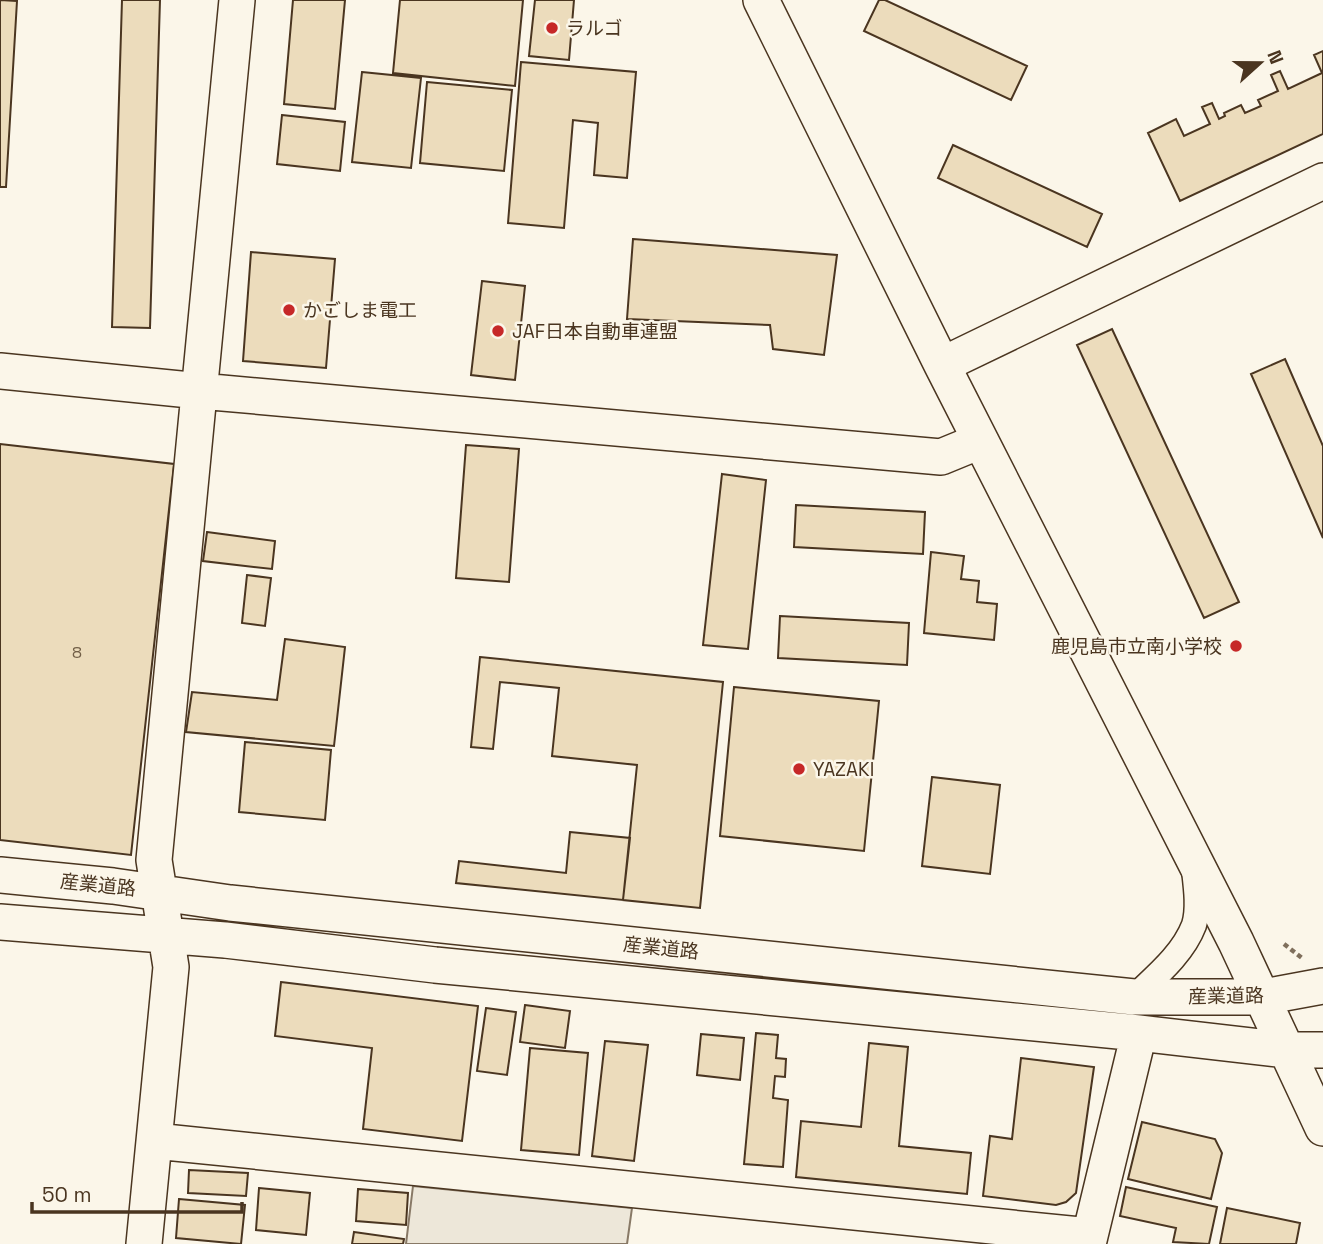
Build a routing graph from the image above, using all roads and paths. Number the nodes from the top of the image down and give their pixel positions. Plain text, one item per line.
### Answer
1 (237, 0) edge
2 (761, 0) edge
3 (1323, 181) edge
4 (942, 365) junction
5 (0, 371) edge
6 (200, 391) junction
7 (980, 441) junction
8 (1193, 856) junction
9 (0, 875) edge
10 (160, 892) junction
11 (0, 922) edge
12 (168, 937) junction
13 (1284, 944) dead end
14 (1314, 973) edge
15 (1134, 997) junction
16 (1263, 997) junction
17 (1139, 1033) junction
18 (1286, 1050) junction
19 (1323, 1050) edge
20 (1323, 1128) edge
21 (155, 1141) junction
22 (1089, 1240) edge
23 (144, 1244) edge

1 - 6 street
2 - 4 street
3 - 4 street
4 - 7 street
5 - 6 street
6 - 7 street
6 - 10 street
7 - 8 street
8 - 15 street
8 - 16 street
9 - 10 street, 産業道路
10 - 12 street
10 - 15 street, 産業道路
11 - 12 street, 産業道路
12 - 17 street, 産業道路
12 - 21 street
13 - 14 path
14 - 16 street, 産業道路
15 - 16 street, 産業道路
16 - 18 street
17 - 18 street, 産業道路
17 - 22 street
18 - 19 street, 産業道路
18 - 20 street
21 - 22 street
21 - 23 street

